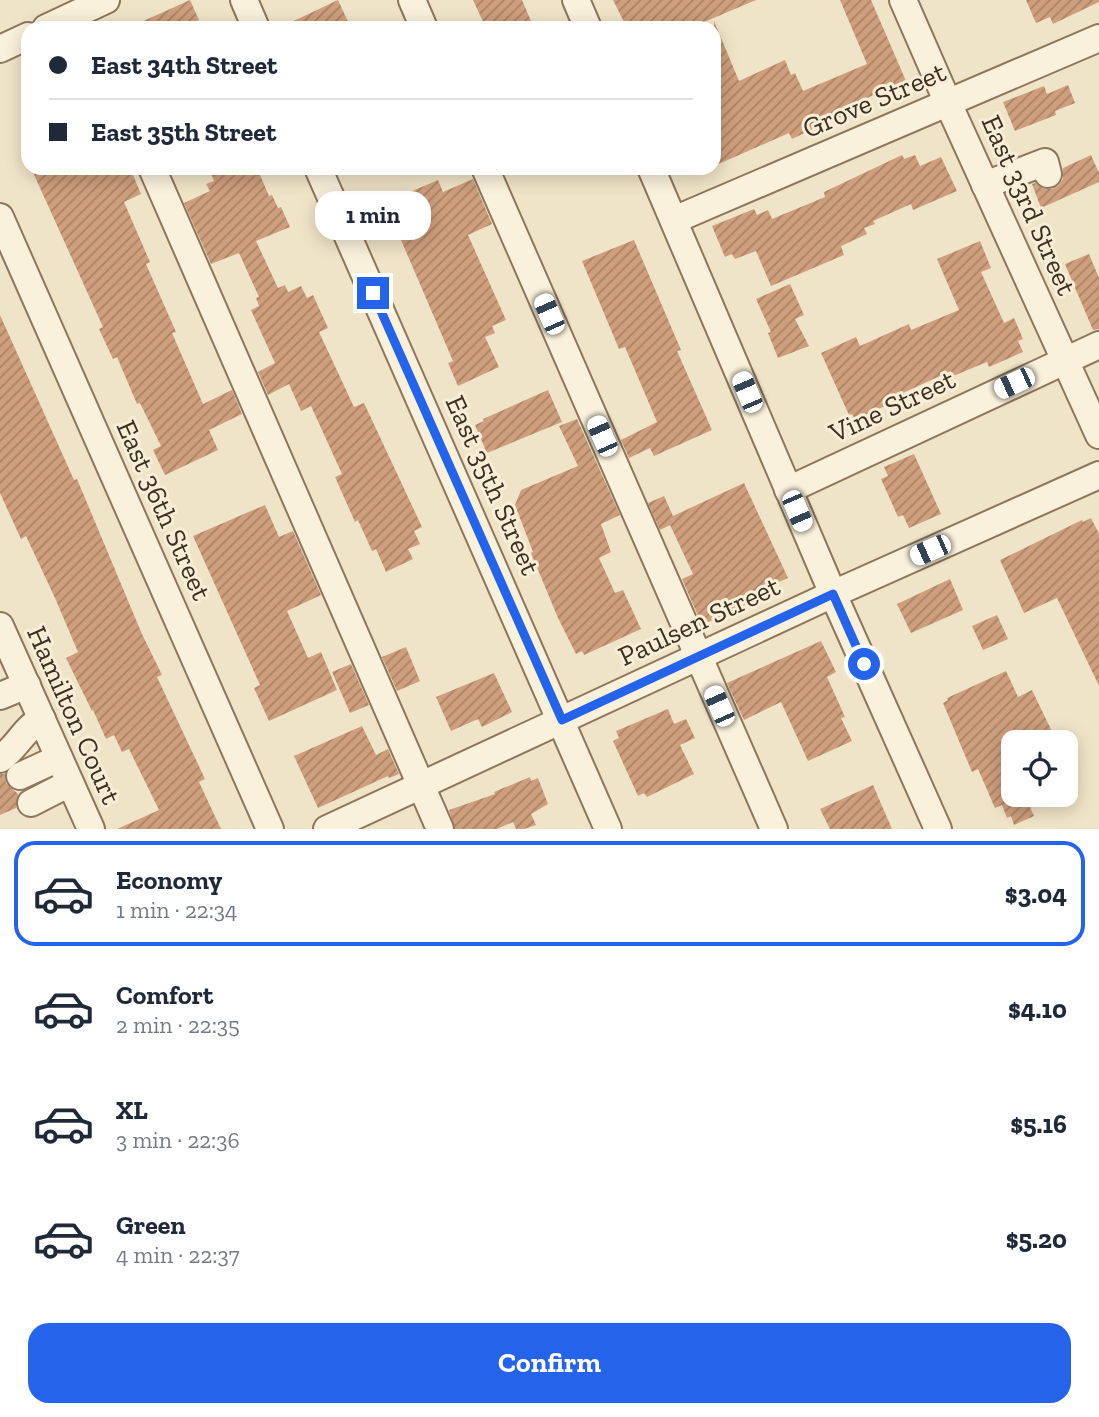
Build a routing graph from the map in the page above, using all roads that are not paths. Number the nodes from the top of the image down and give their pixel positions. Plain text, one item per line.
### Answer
1 (244, 0) edge
2 (412, 0) edge
3 (576, 0) edge
4 (903, 0) edge
5 (90, 10) edge
6 (63, 21) edge
7 (253, 21) edge
8 (421, 21) edge
9 (585, 21) edge
10 (1099, 38) edge
11 (21, 39) edge
12 (0, 49) edge
13 (948, 103) junction
14 (1048, 174) dead end
15 (155, 175) edge
16 (321, 175) edge
17 (488, 175) edge
18 (654, 175) edge
19 (985, 185) junction
20 (0, 217) edge
21 (674, 220) junction
22 (1099, 345) edge
23 (1064, 360) junction
24 (1099, 435) edge
25 (1099, 475) edge
26 (788, 490) junction
27 (833, 594) junction
28 (0, 626) edge
29 (5, 652) edge
30 (698, 656) junction
31 (27, 685) junction
32 (0, 696) edge
33 (42, 719) junction
34 (562, 720) junction
35 (59, 758) junction
36 (0, 759) edge
37 (20, 776) dead end
38 (71, 783) junction
39 (420, 785) junction
40 (31, 803) dead end
41 (91, 829) edge
42 (270, 829) edge
43 (327, 829) edge
44 (440, 829) edge
45 (608, 829) edge
46 (774, 829) edge
47 (938, 829) edge

1 - 7 street
2 - 8 street
3 - 9 street
4 - 13 street, East 33rd Street
5 - 6 street
10 - 13 street, Grove Street
11 - 12 street
13 - 19 street, East 33rd Street
13 - 21 street, Grove Street
14 - 19 street
15 - 39 street
16 - 34 street, East 35th Street
17 - 30 street
18 - 21 street
19 - 23 street, East 33rd Street
20 - 42 street, East 36th Street
21 - 26 street
22 - 23 street, Vine Street
23 - 24 street, East 33rd Street
23 - 26 street, Vine Street
25 - 27 street, Paulsen Street
26 - 27 street
27 - 30 street, Paulsen Street
27 - 47 street
28 - 29 street, Hamilton Court
29 - 31 street, Hamilton Court
30 - 34 street, Paulsen Street
30 - 46 street
31 - 32 street
31 - 33 street, Hamilton Court
33 - 35 street, Hamilton Court
33 - 36 street
34 - 39 street, Paulsen Street
34 - 45 street, East 35th Street
35 - 37 street
35 - 38 street, Hamilton Court
38 - 40 street
38 - 41 street, Hamilton Court
39 - 43 street, Paulsen Street
39 - 44 street

